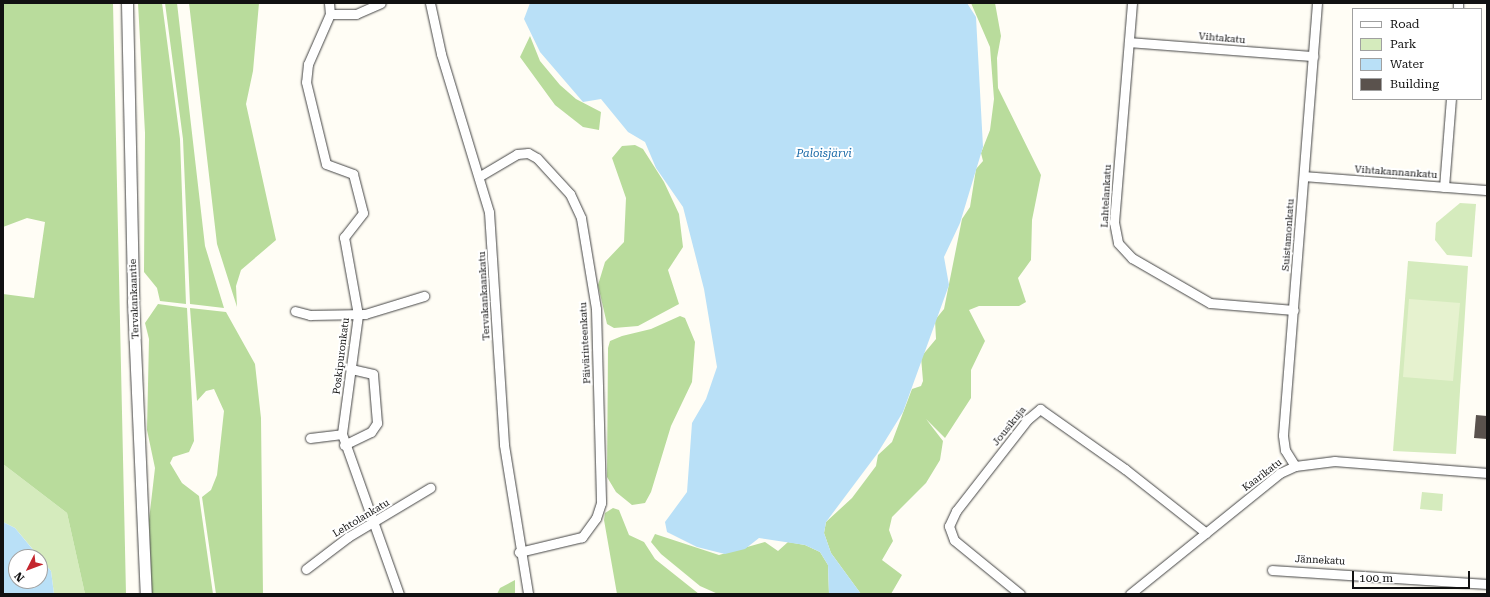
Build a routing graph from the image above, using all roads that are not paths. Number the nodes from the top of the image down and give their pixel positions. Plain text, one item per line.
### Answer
1 (127, 3) edge
2 (329, 3) edge
3 (381, 3) edge
4 (430, 3) edge
5 (1132, 3) edge
6 (1317, 3) edge
7 (330, 14) junction
8 (1129, 42) junction
9 (1313, 56) junction
10 (1451, 100) edge
11 (480, 176) junction
12 (1304, 176) junction
13 (1444, 187) junction
14 (1487, 190) edge
15 (424, 296) dead end
16 (1294, 310) junction
17 (295, 311) dead end
18 (358, 314) junction
19 (351, 369) junction
20 (342, 434) junction
21 (310, 438) dead end
22 (344, 445) junction
23 (1295, 466) junction
24 (1487, 473) edge
25 (430, 488) dead end
26 (373, 523) junction
27 (1206, 533) junction
28 (519, 552) junction
29 (306, 569) dead end
30 (1272, 570) dead end
31 (1487, 584) edge
32 (146, 594) edge
33 (399, 594) edge
34 (528, 594) edge
35 (1020, 594) edge
36 (1130, 594) edge

1 - 32 street, Tervakankaantie
2 - 7 street, Poskipuronkatu
3 - 7 street
4 - 11 street, Tervakankaankatu
5 - 8 street, Lahtelankatu
6 - 9 street, Suistamonkatu
7 - 18 street, Poskipuronkatu
8 - 9 street, Vihtakatu
8 - 16 street, Lahtelankatu
9 - 12 street, Suistamonkatu
10 - 13 street
11 - 28 street, Tervakankaankatu
11 - 28 street, Päivärinteenkatu
12 - 13 street, Vihtakannankatu
12 - 16 street, Suistamonkatu
13 - 14 street, Vihtakannankatu
15 - 18 street
16 - 23 street, Suistamonkatu
17 - 18 street
18 - 19 street, Poskipuronkatu
19 - 20 street, Poskipuronkatu
19 - 22 street
20 - 21 street
20 - 22 street, Poskipuronkatu
22 - 26 street, Poskipuronkatu
23 - 24 street, Kaarikatu
23 - 27 street, Kaarikatu
25 - 26 street, Lehtolankatu
26 - 29 street, Lehtolankatu
26 - 33 street, Poskipuronkatu
27 - 35 street, Jousikuja
27 - 36 street, Kaarikatu
28 - 34 street, Tervakankaankatu
30 - 31 street, Jännekatu

